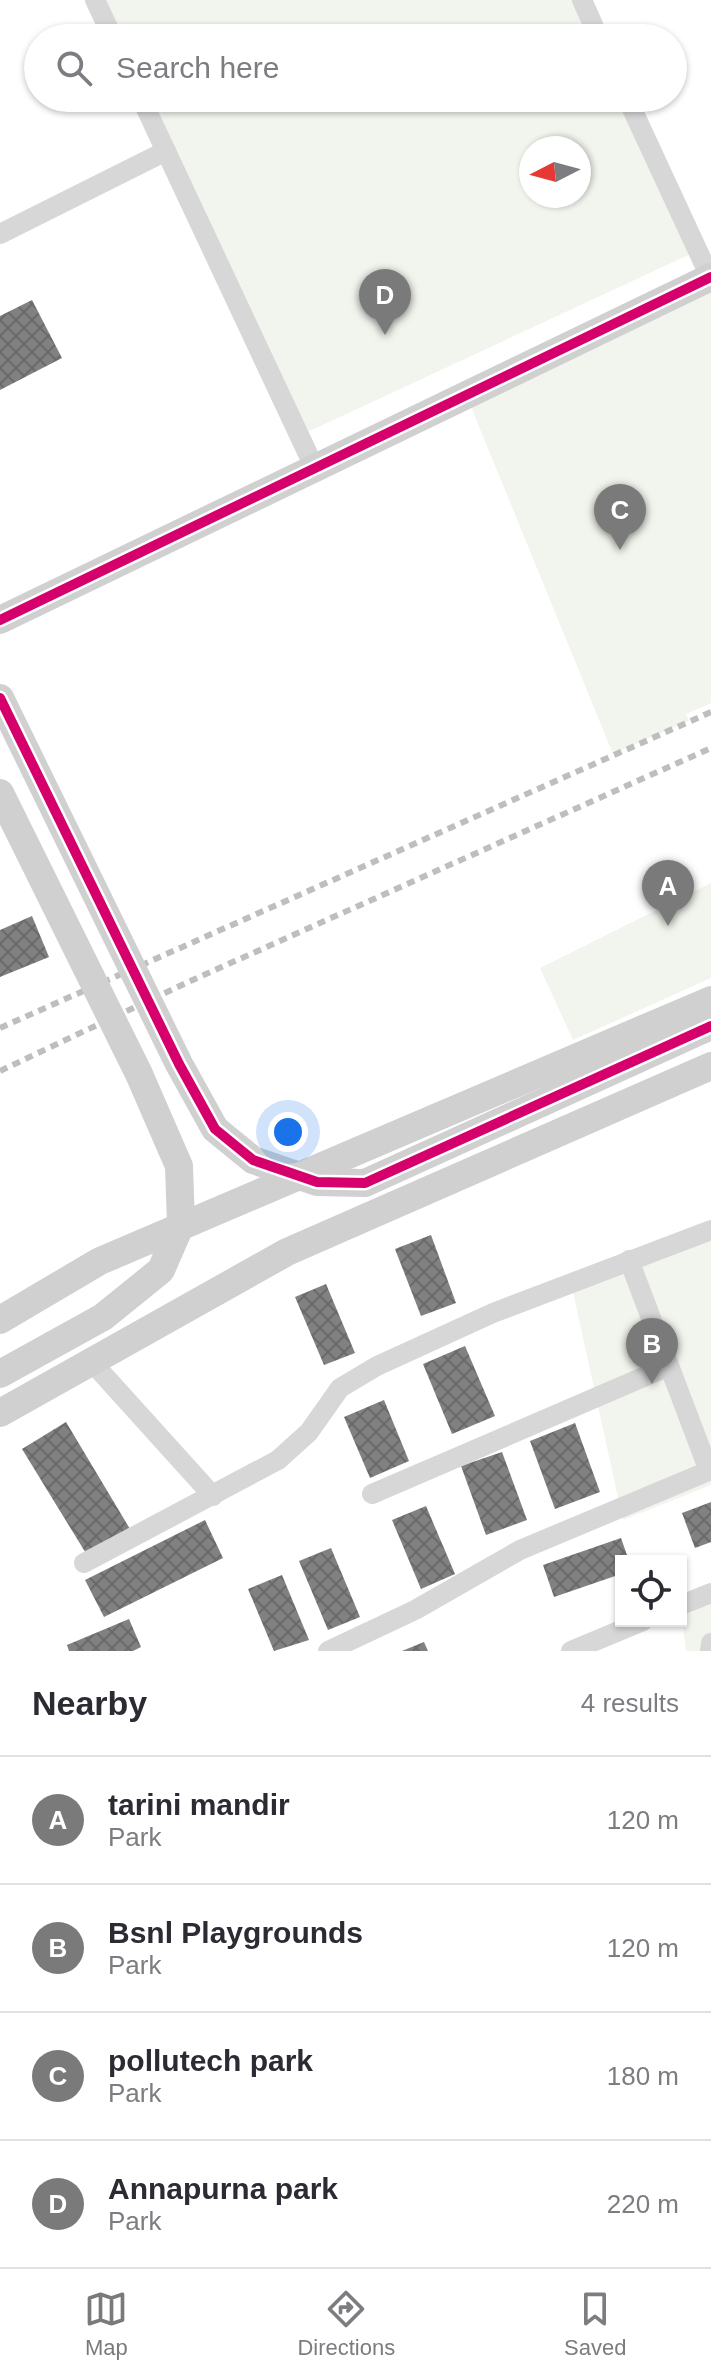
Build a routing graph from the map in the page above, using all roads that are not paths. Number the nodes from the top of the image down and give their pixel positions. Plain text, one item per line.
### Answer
1 (95, 0) edge
2 (582, 0) edge
3 (106, 24) edge
4 (593, 24) edge
5 (148, 112) edge
6 (633, 112) edge
7 (166, 151) junction
8 (0, 234) edge
9 (710, 277) edge
10 (315, 469) junction
11 (0, 620) edge
12 (0, 698) edge
13 (0, 793) edge
14 (711, 1000) edge
15 (711, 1026) edge
16 (711, 1066) edge
17 (711, 1230) edge
18 (629, 1260) junction
19 (0, 1320) edge
20 (91, 1361) junction
21 (669, 1366) junction
22 (0, 1374) edge
23 (0, 1413) edge
24 (710, 1470) edge
25 (372, 1494) dead end
26 (213, 1496) junction
27 (84, 1563) dead end
28 (710, 1600) edge
29 (687, 1604) edge
30 (629, 1627) edge
31 (711, 1643) edge
32 (328, 1651) edge
33 (571, 1651) edge
34 (710, 1651) edge

1 - 3 street
2 - 4 street
5 - 7 street
6 - 9 street
7 - 8 street
7 - 10 street
9 - 10 street
10 - 11 street
12 - 15 street, bridge
13 - 22 street, bridge
14 - 19 street
16 - 20 street
17 - 18 street
18 - 21 street
18 - 26 street
20 - 23 street
20 - 26 street
21 - 24 street
21 - 25 street
24 - 32 street
26 - 27 street
28 - 29 street
30 - 33 street
31 - 34 street

